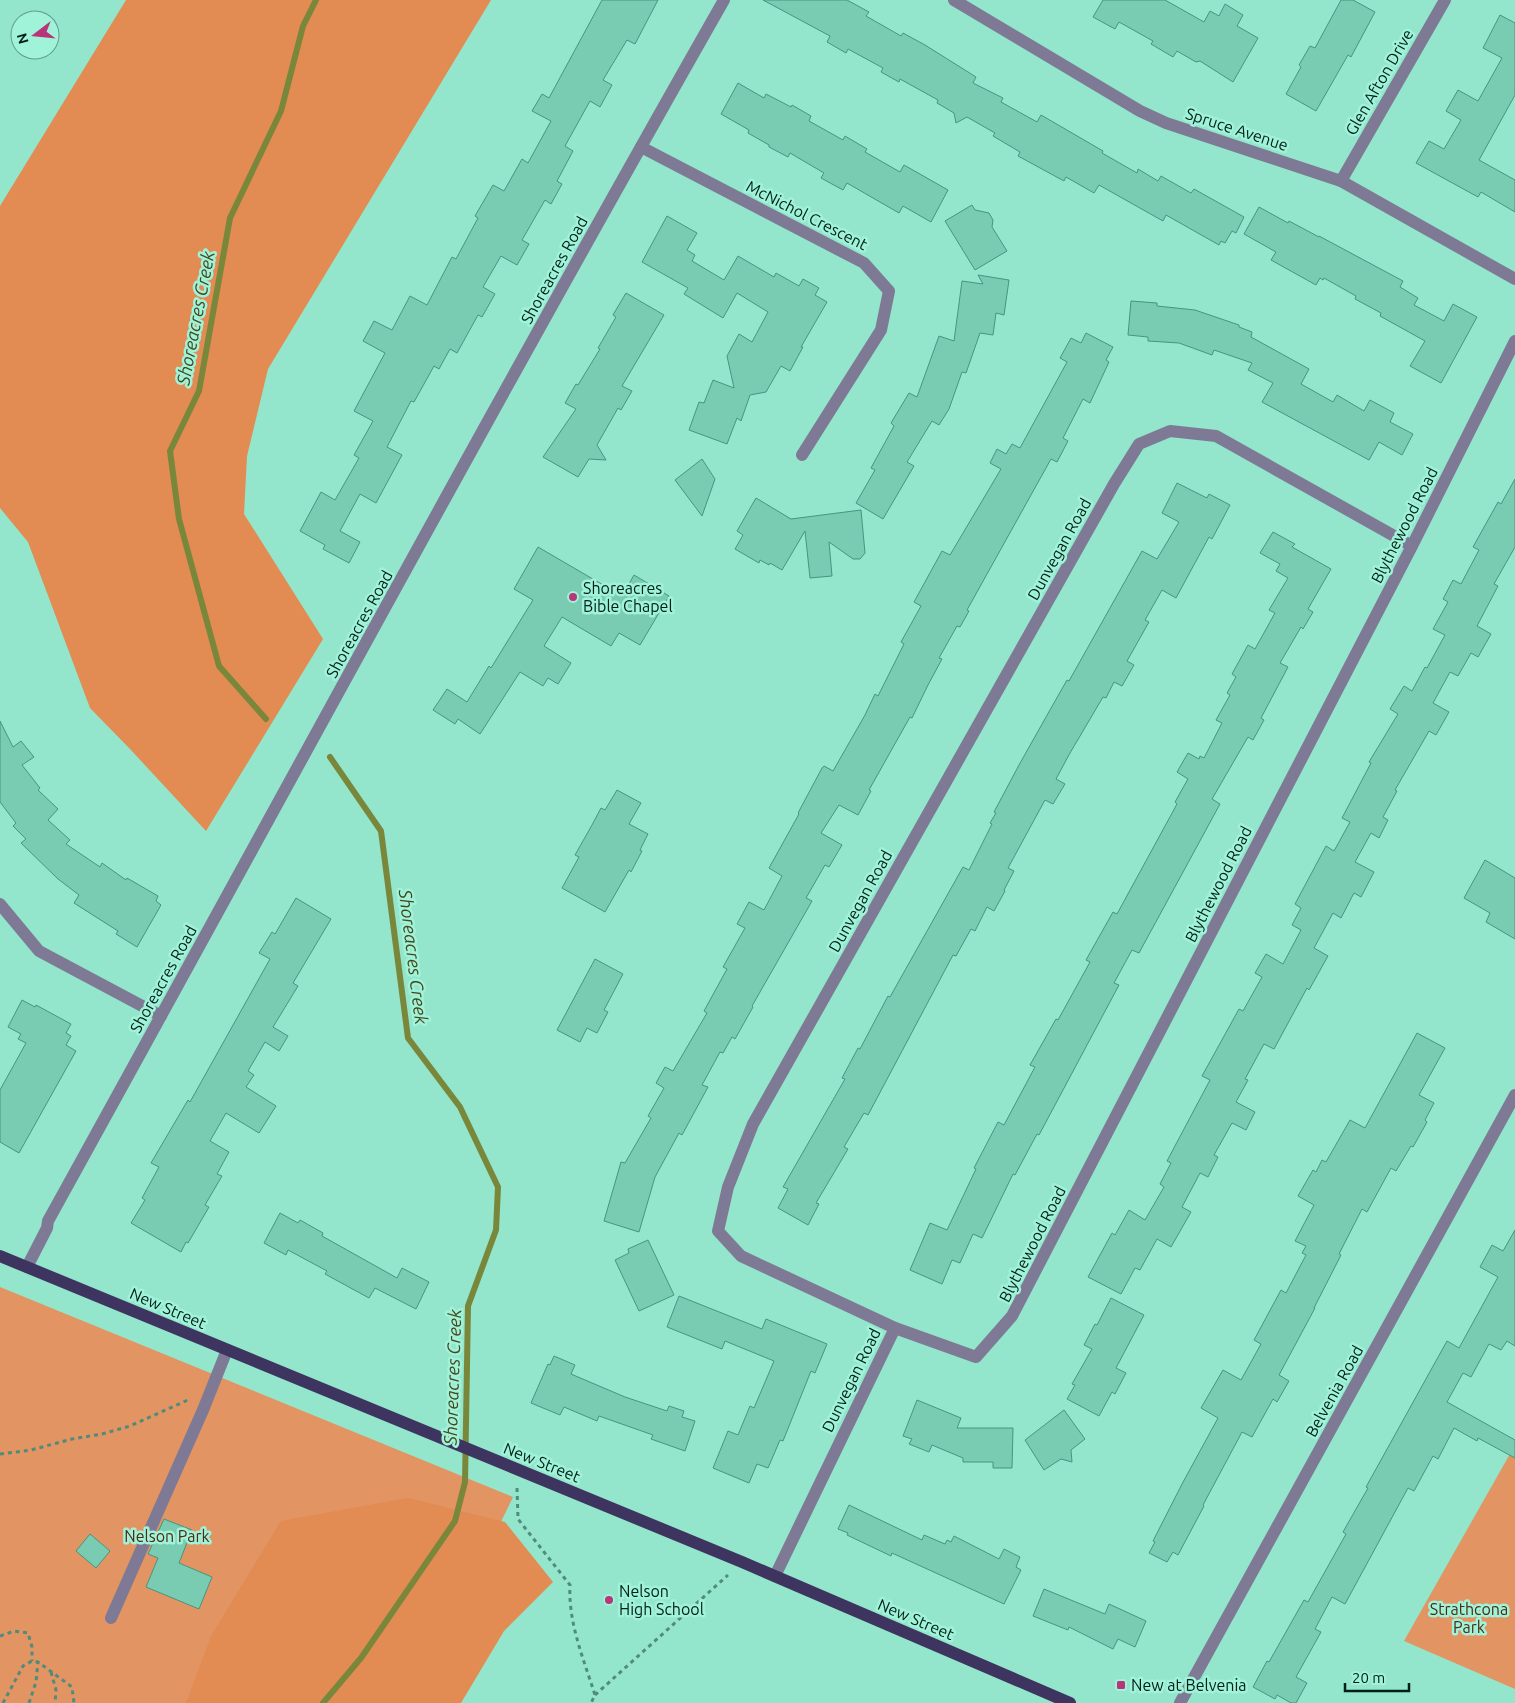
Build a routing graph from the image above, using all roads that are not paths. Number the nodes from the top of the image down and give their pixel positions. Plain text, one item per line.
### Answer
1 (724, 0) edge
2 (954, 0) edge
3 (1445, 0) edge
4 (641, 148) junction
5 (1341, 181) junction
6 (1515, 279) edge
7 (1515, 341) edge
8 (802, 455) dead end
9 (1412, 546) junction
10 (0, 904) edge
11 (161, 1016) junction
12 (1515, 1095) edge
13 (0, 1256) edge
14 (27, 1267) junction
15 (895, 1328) junction
16 (227, 1350) junction
17 (775, 1576) junction
18 (111, 1618) dead end
19 (1070, 1703) edge
20 (1180, 1703) edge

1 - 4 street, Shoreacres Road
2 - 5 street, Spruce Avenue
3 - 5 street, Glen Afton Drive
4 - 8 street, McNichol Crescent
4 - 11 street, Shoreacres Road
5 - 6 street, Spruce Avenue
7 - 9 street, Blythewood Road
9 - 15 street, Blythewood Road
9 - 15 street, Dunvegan Road
10 - 11 street
11 - 14 street, Shoreacres Road
12 - 20 street, Belvenia Road
13 - 14 main road, New Street
14 - 16 main road, New Street
15 - 17 street, Dunvegan Road
16 - 17 main road, New Street
16 - 18 street
17 - 19 main road, New Street

